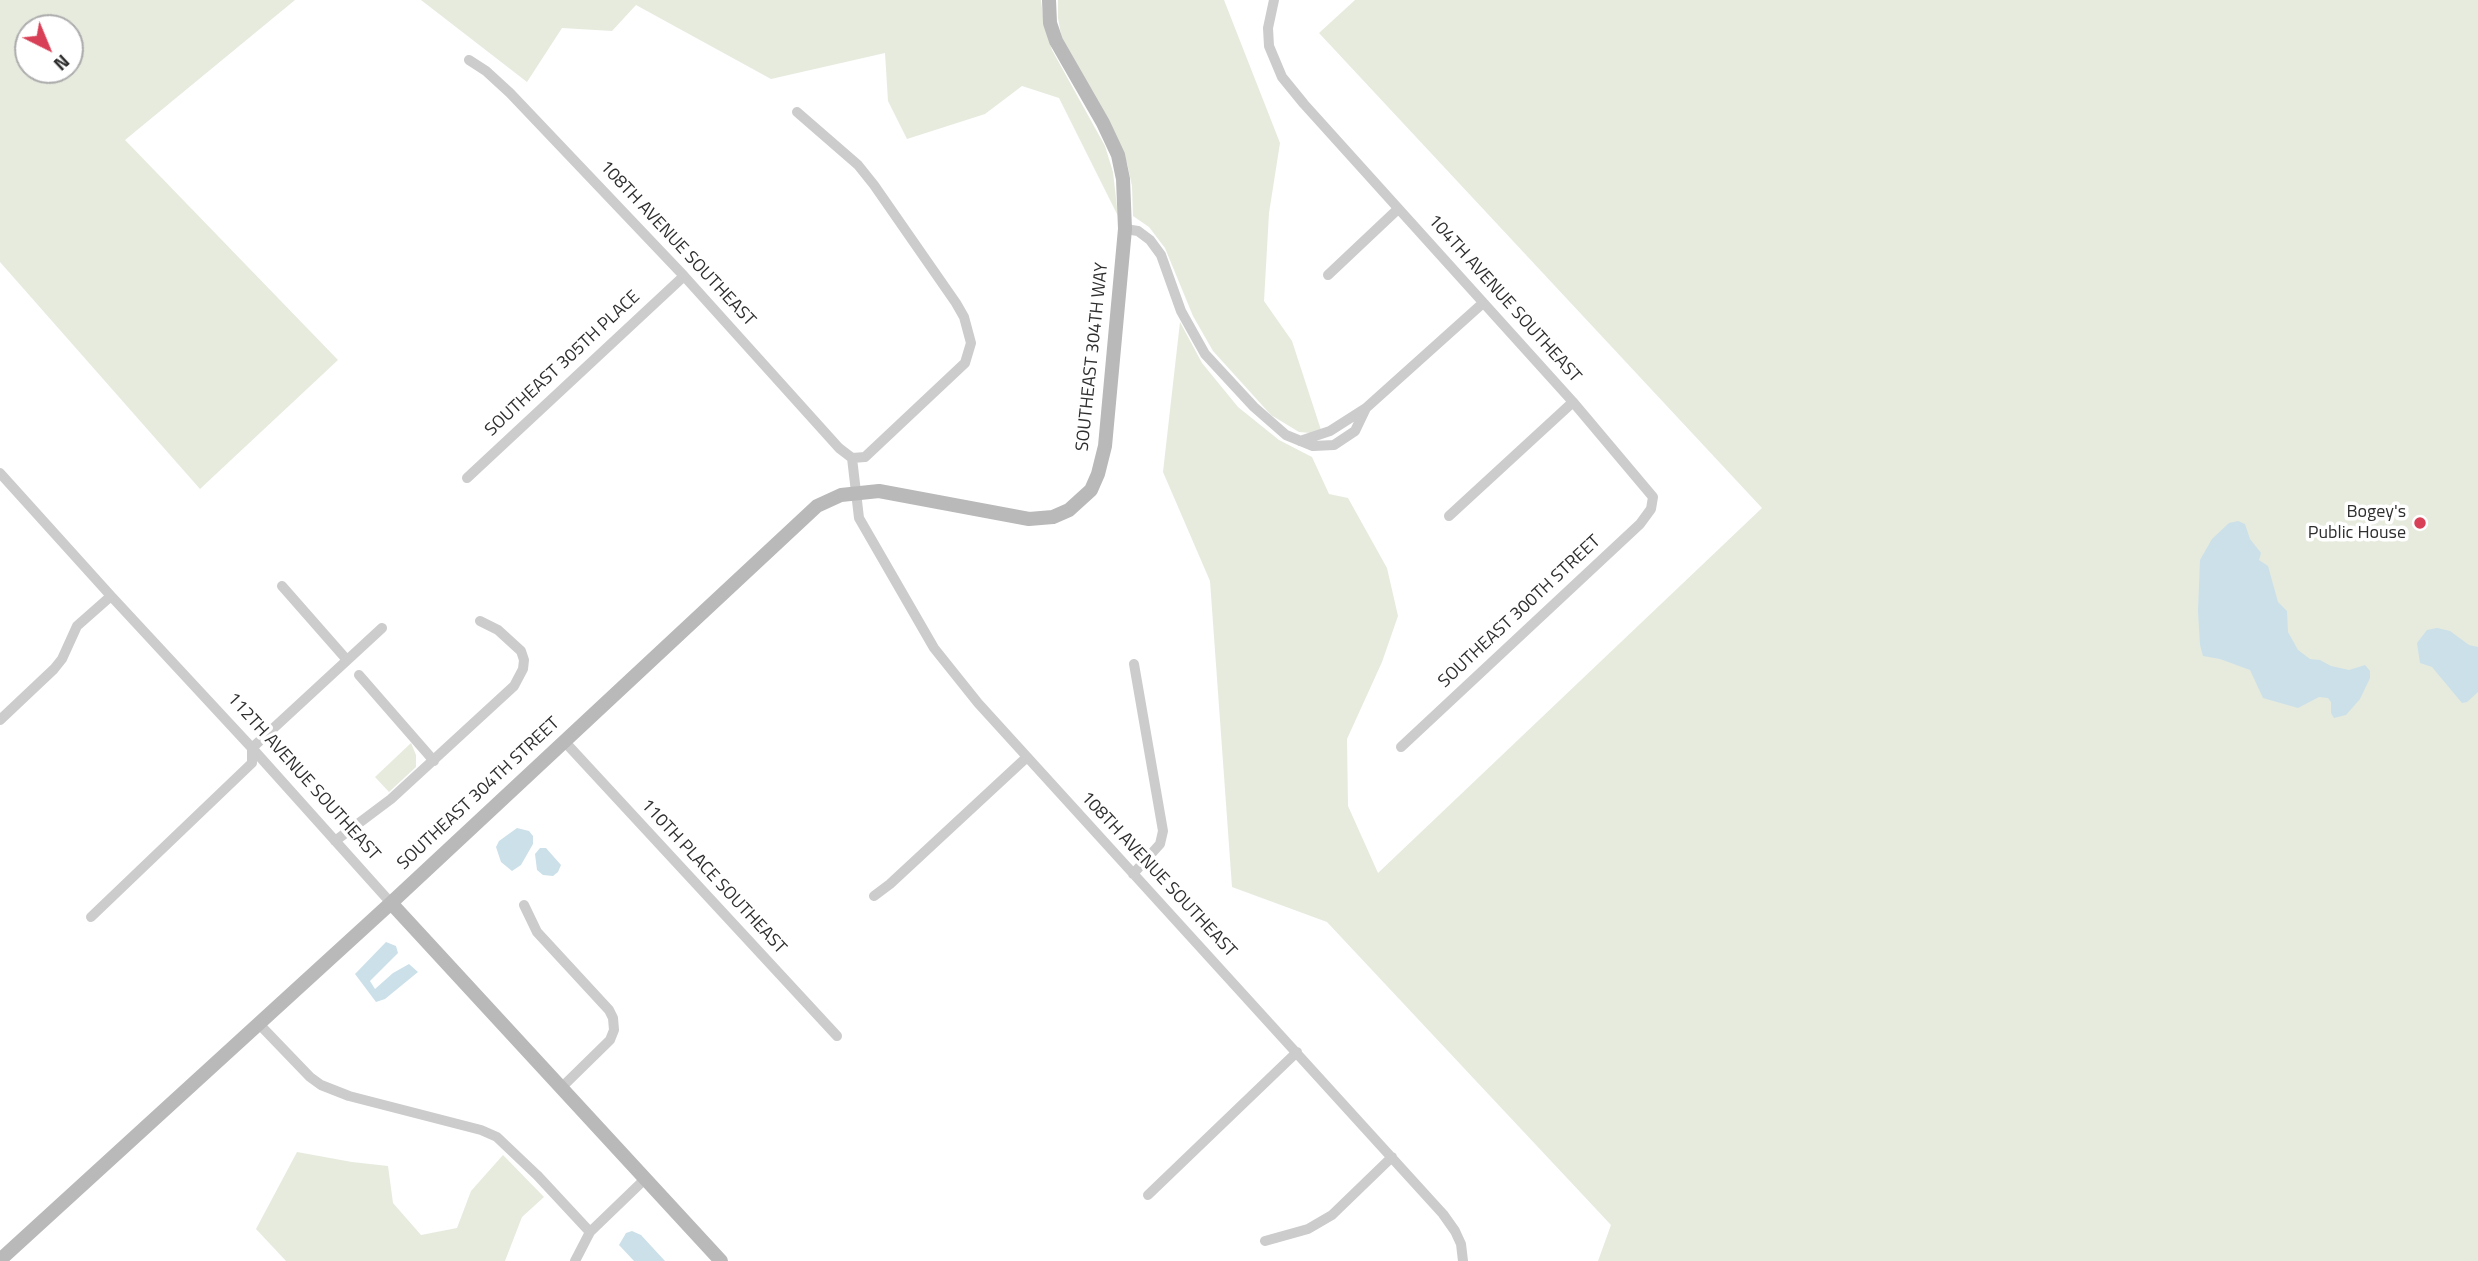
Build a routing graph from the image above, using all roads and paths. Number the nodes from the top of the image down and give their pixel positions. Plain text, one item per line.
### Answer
1 (1049, 0) edge
2 (1274, 0) edge
3 (469, 60) dead end
4 (797, 112) dead end
5 (1398, 209) junction
6 (1125, 229) junction
7 (1328, 275) dead end
8 (684, 276) junction
9 (1483, 303) junction
10 (1573, 401) junction
11 (1366, 408) junction
12 (1300, 441) junction
13 (852, 458) junction
14 (0, 473) edge
15 (467, 478) dead end
16 (855, 492) junction
17 (1653, 497) joint
18 (1450, 516) dead end
19 (282, 586) dead end
20 (111, 596) junction
21 (480, 621) dead end
22 (382, 628) dead end
23 (347, 660) junction
24 (1134, 664) dead end
25 (359, 675) dead end
26 (0, 720) edge
27 (564, 741) junction
28 (1401, 747) dead end
29 (252, 748) junction
30 (1027, 757) junction
31 (434, 761) junction
32 (335, 841) junction
33 (1133, 874) junction
34 (874, 896) dead end
35 (391, 903) junction
36 (524, 905) dead end
37 (91, 917) dead end
38 (258, 1024) junction
39 (836, 1036) dead end
40 (1297, 1052) junction
41 (561, 1088) junction
42 (1392, 1157) junction
43 (645, 1179) junction
44 (1149, 1195) dead end
45 (590, 1232) junction
46 (1265, 1241) dead end
47 (0, 1260) edge
48 (575, 1261) edge
49 (721, 1261) edge
50 (1463, 1261) edge

1 - 6 street
2 - 5 street, 104TH AVENUE SOUTHEAST
3 - 8 street, 108TH AVENUE SOUTHEAST
4 - 13 street
5 - 7 street
5 - 9 street, 104TH AVENUE SOUTHEAST
6 - 12 street
6 - 16 street, SOUTHEAST 304TH WAY
8 - 13 street, 108TH AVENUE SOUTHEAST
8 - 15 street, SOUTHEAST 305TH PLACE
9 - 10 street, 104TH AVENUE SOUTHEAST
9 - 11 street
10 - 17 street, 104TH AVENUE SOUTHEAST
10 - 18 street
11 - 12 street
11 - 12 street
13 - 16 street
14 - 20 street, 112TH AVENUE SOUTHEAST
16 - 27 street, SOUTHEAST 304TH STREET
16 - 30 street, 108TH AVENUE SOUTHEAST
17 - 28 street, SOUTHEAST 300TH STREET
19 - 23 street
20 - 26 street
20 - 29 street, 112TH AVENUE SOUTHEAST
21 - 31 street
22 - 23 street
23 - 29 street
24 - 33 street
25 - 31 street
27 - 35 street, SOUTHEAST 304TH STREET
27 - 39 street, 110TH PLACE SOUTHEAST
29 - 32 street, 112TH AVENUE SOUTHEAST
29 - 37 street
30 - 33 street, 108TH AVENUE SOUTHEAST
30 - 34 street
31 - 32 street
32 - 35 street, 112TH AVENUE SOUTHEAST
33 - 40 street, 108TH AVENUE SOUTHEAST
35 - 38 street, SOUTHEAST 304TH STREET
35 - 41 street, 112TH AVENUE SOUTHEAST
36 - 41 street
38 - 45 street
38 - 47 street, SOUTHEAST 304TH STREET
40 - 42 street, 108TH AVENUE SOUTHEAST
40 - 44 street
41 - 43 street, 112TH AVENUE SOUTHEAST
42 - 46 street
42 - 50 street, 108TH AVENUE SOUTHEAST
43 - 45 street
43 - 49 street, 112TH AVENUE SOUTHEAST
45 - 48 street

